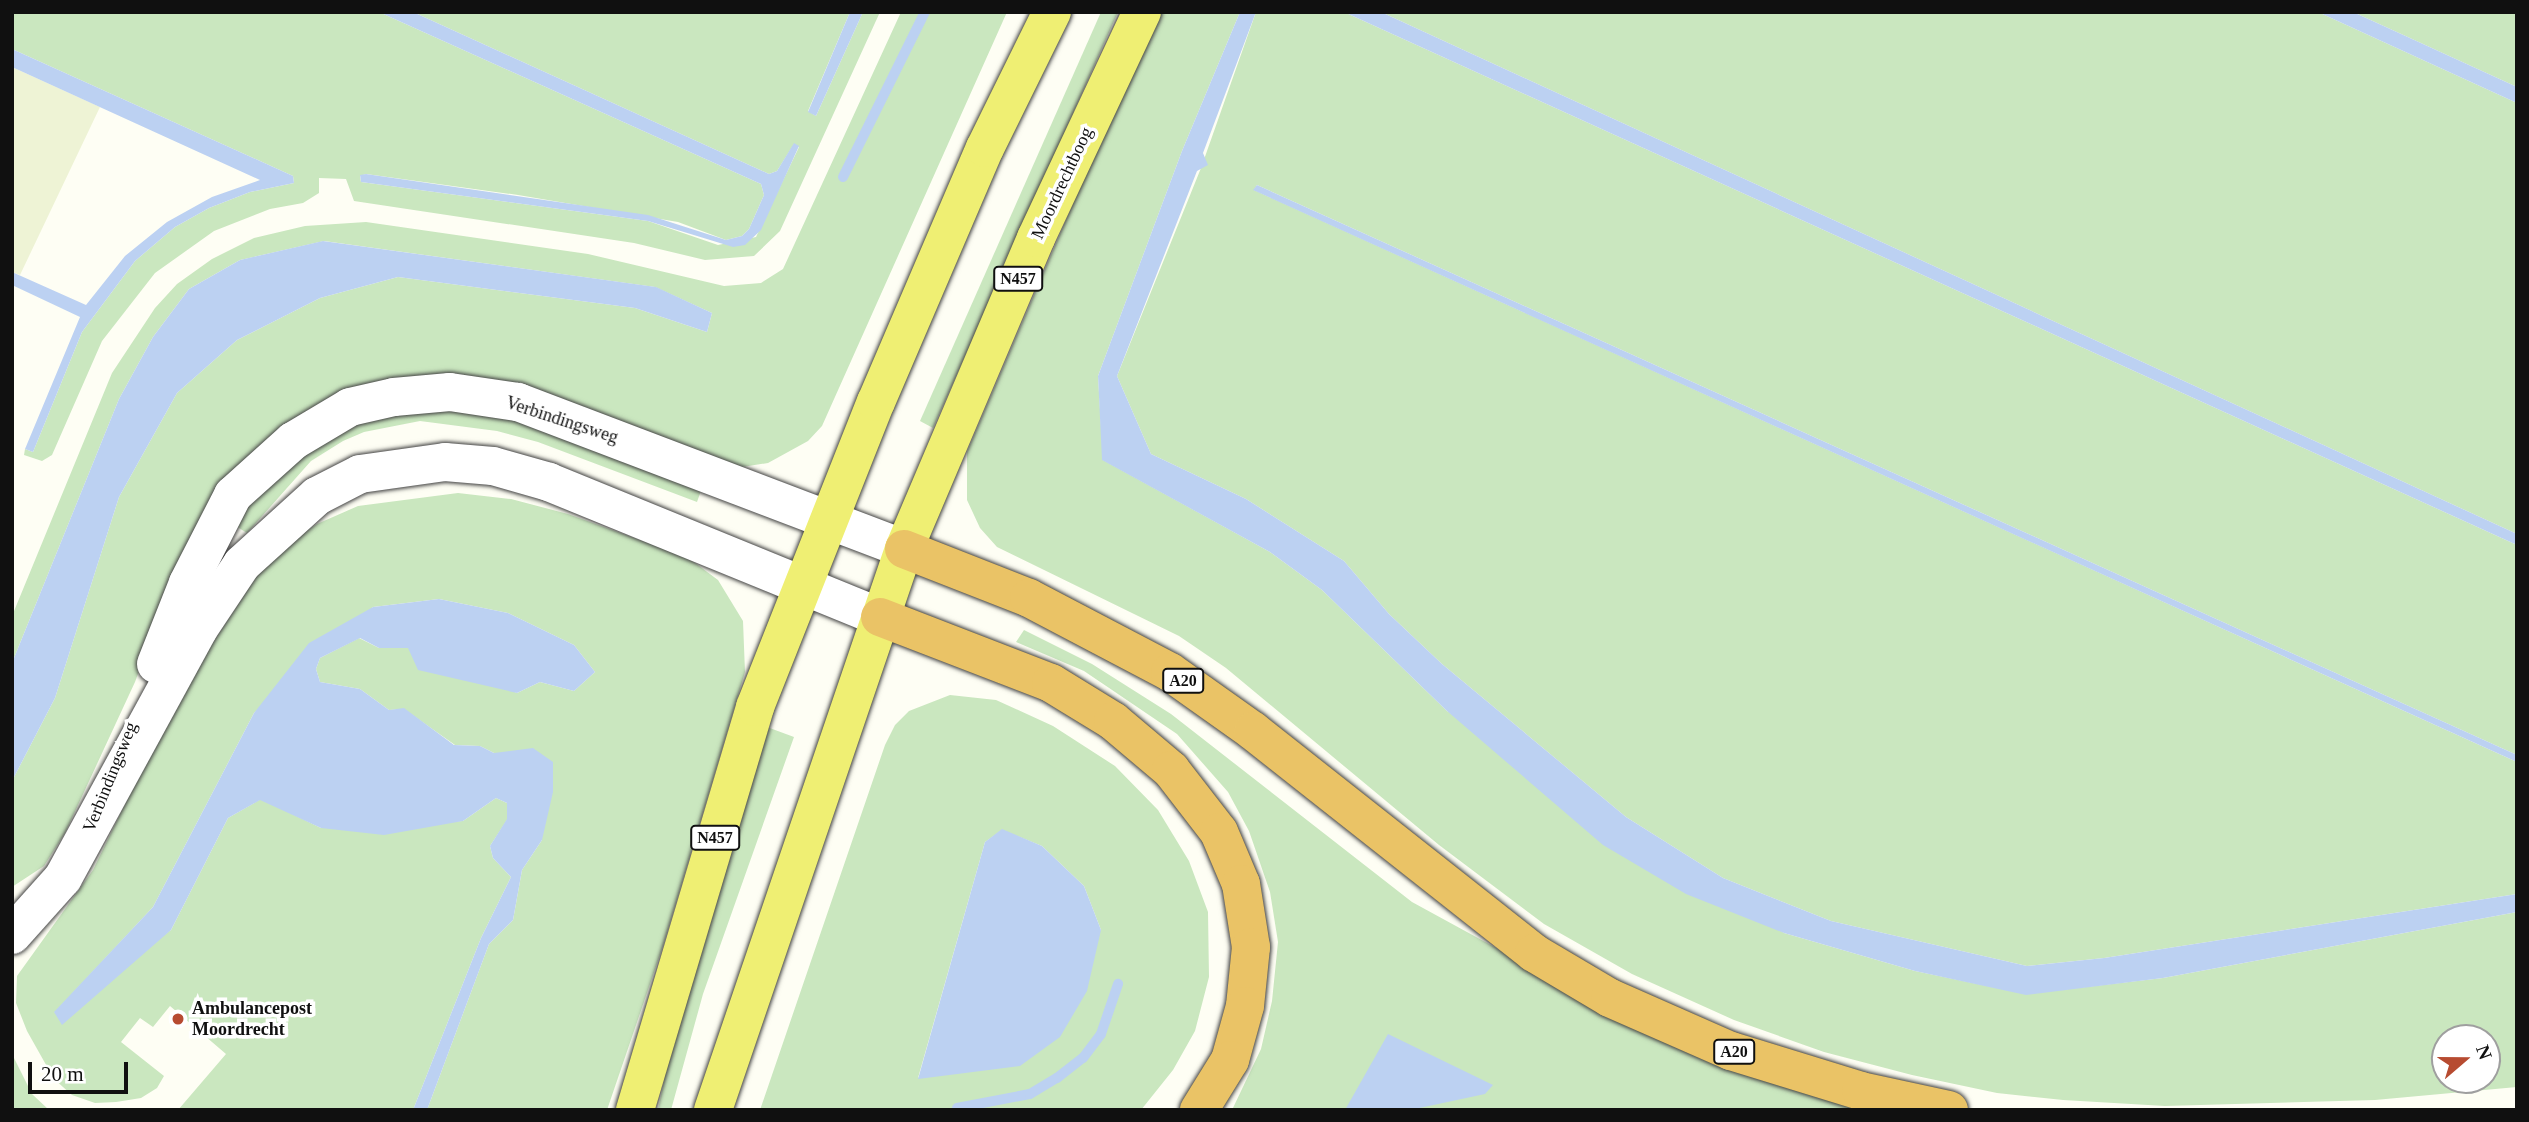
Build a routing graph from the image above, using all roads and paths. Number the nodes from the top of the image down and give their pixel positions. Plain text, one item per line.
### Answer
1 (1052, 12) edge
2 (1142, 12) edge
3 (828, 519) junction
4 (904, 549) junction
5 (802, 585) junction
6 (880, 617) junction
7 (83, 844) junction
8 (12, 935) edge
9 (635, 1110) edge
10 (713, 1110) edge
11 (1199, 1110) edge
12 (1949, 1110) edge

1 - 3 main road, N457
2 - 4 main road, Moordrechtboog / N457
3 - 4 street, Verbindingsweg
3 - 5 main road, N457
3 - 7 street, Verbindingsweg
4 - 6 main road, N457
4 - 12 highway, A20
5 - 6 street, Verbindingsweg
5 - 7 street, Verbindingsweg
5 - 9 main road, N457
6 - 10 main road, N457
6 - 11 highway
7 - 8 street, Verbindingsweg

